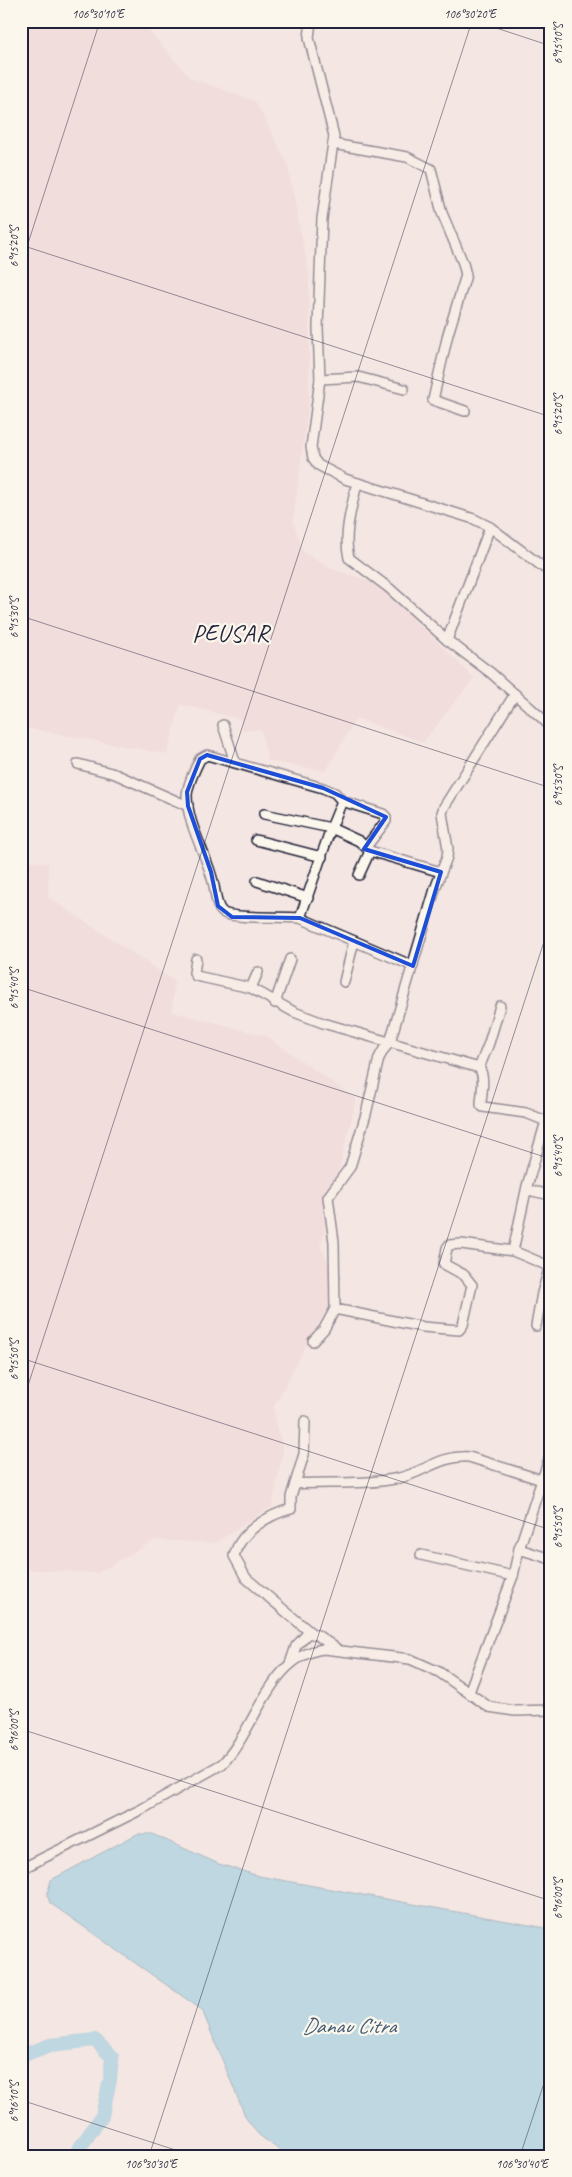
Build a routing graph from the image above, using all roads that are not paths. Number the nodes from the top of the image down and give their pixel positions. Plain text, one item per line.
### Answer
1 (311, 21) edge
2 (333, 144) junction
3 (320, 379) junction
4 (404, 389) dead end
5 (465, 411) dead end
6 (357, 483) junction
7 (490, 527) junction
8 (551, 572) edge
9 (447, 640) junction
10 (515, 694) junction
11 (224, 725) dead end
12 (551, 728) edge
13 (235, 762) junction
14 (78, 764) dead end
15 (342, 801) junction
16 (188, 806) junction
17 (264, 814) dead end
18 (331, 828) junction
19 (256, 840) dead end
20 (368, 849) junction
21 (322, 857) junction
22 (441, 872) junction
23 (359, 875) dead end
24 (257, 881) dead end
25 (308, 898) junction
26 (300, 918) junction
27 (354, 941) junction
28 (196, 959) dead end
29 (290, 959) dead end
30 (413, 966) junction
31 (258, 972) dead end
32 (344, 982) dead end
33 (251, 988) junction
34 (275, 1002) junction
35 (500, 1006) dead end
36 (390, 1042) junction
37 (479, 1068) junction
38 (548, 1119) edge
39 (527, 1190) junction
40 (551, 1195) edge
41 (512, 1251) junction
42 (550, 1267) edge
43 (335, 1309) junction
44 (536, 1326) dead end
45 (313, 1341) dead end
46 (305, 1421) dead end
47 (551, 1453) edge
48 (542, 1480) junction
49 (295, 1484) junction
50 (518, 1549) junction
51 (421, 1555) dead end
52 (551, 1558) edge
53 (513, 1576) junction
54 (310, 1632) junction
55 (340, 1651) junction
56 (290, 1664) junction
57 (468, 1692) junction
58 (551, 1710) edge
59 (21, 1869) edge

1 - 2 street
2 - 3 street
2 - 5 street
3 - 4 street
3 - 6 street
6 - 7 street
6 - 9 street
7 - 8 street
7 - 9 street
9 - 10 street
10 - 12 street
10 - 22 street
11 - 13 street
13 - 15 street
13 - 16 street
14 - 16 street
15 - 18 street
15 - 20 street
16 - 26 street
17 - 18 street
18 - 20 street
18 - 21 street
19 - 21 street
20 - 22 street
20 - 23 street
21 - 25 street
22 - 30 street
24 - 25 street
25 - 26 street
26 - 27 street
27 - 30 street
27 - 32 street
28 - 33 street
29 - 34 street
30 - 36 street
31 - 33 street
33 - 34 street
34 - 36 street
35 - 37 street
36 - 37 street
36 - 43 street
37 - 38 street
38 - 39 street
39 - 40 street
39 - 41 street
41 - 42 street
41 - 43 street
42 - 44 street
43 - 45 street
46 - 49 street
47 - 48 street
48 - 49 street
48 - 50 street
49 - 54 street
50 - 52 street
50 - 53 street
51 - 53 street
53 - 57 street
54 - 55 street
54 - 56 street
55 - 56 street
55 - 57 street
56 - 59 street
57 - 58 street

